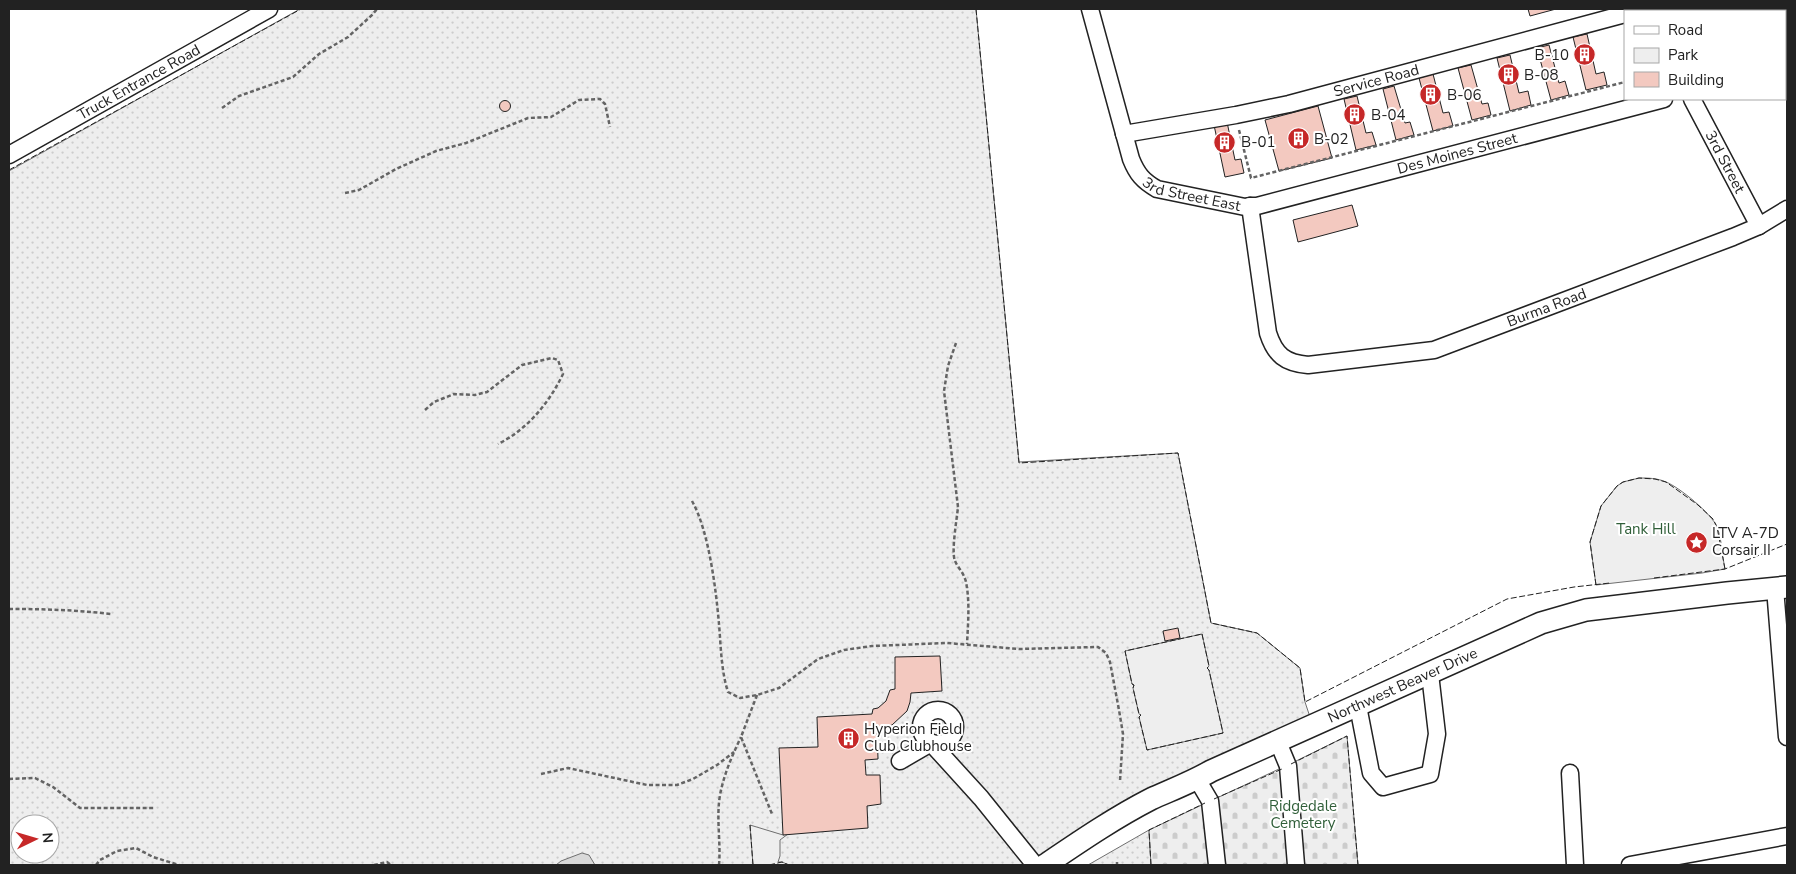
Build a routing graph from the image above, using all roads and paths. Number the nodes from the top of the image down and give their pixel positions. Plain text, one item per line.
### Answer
1 (268, 9) edge
2 (377, 9) edge
3 (1090, 9) edge
4 (1624, 14) edge
5 (1624, 82) edge
6 (1660, 100) edge
7 (1693, 100) edge
8 (222, 108) dead end
9 (1236, 115) junction
10 (610, 126) dead end
11 (1124, 134) junction
12 (9, 154) edge
13 (345, 193) dead end
14 (1250, 206) junction
15 (1787, 210) edge
16 (1759, 226) junction
17 (956, 343) dead end
18 (1295, 363) joint
19 (425, 410) dead end
20 (498, 444) dead end
21 (692, 501) dead end
22 (1781, 588) edge
23 (9, 609) edge
24 (111, 614) dead end
25 (968, 644) junction
26 (1430, 674) junction
27 (757, 695) junction
28 (1358, 706) junction
29 (741, 737) junction
30 (1787, 737) edge
31 (1278, 742) junction
32 (734, 752) junction
33 (900, 761) dead end
34 (1570, 773) dead end
35 (541, 774) dead end
36 (9, 779) edge
37 (1197, 779) junction
38 (1120, 781) dead end
39 (155, 808) dead end
40 (772, 814) dead end
41 (1787, 836) edge
42 (96, 865) edge
43 (179, 865) edge
44 (374, 865) edge
45 (391, 865) edge
46 (719, 865) edge
47 (1035, 865) edge
48 (1045, 865) edge
49 (1217, 865) edge
50 (1296, 865) edge
51 (1575, 865) edge
52 (1630, 865) edge

1 - 12 street, Truck Entrance Road
2 - 8 path
3 - 11 street, 3rd Street East
4 - 9 street, Service Road
5 - 9 path
6 - 14 street, Des Moines Street
7 - 16 street, 3rd Street
9 - 11 street, Service Road
10 - 13 path
11 - 14 street, 3rd Street East
14 - 18 street, 3rd Street East
15 - 16 street, Burma Road
16 - 18 street, Burma Road
17 - 25 path
19 - 20 path
21 - 27 path
22 - 26 main road, Northwest Beaver Drive
22 - 30 street
23 - 24 path
25 - 27 path
25 - 38 path
26 - 28 main road, Northwest Beaver Drive
26 - 28 street
27 - 29 path
28 - 31 main road, Northwest Beaver Drive
29 - 32 path
29 - 40 path
31 - 37 main road, Northwest Beaver Drive
31 - 50 street
32 - 35 path
32 - 46 path
33 - 47 street
34 - 51 street
36 - 39 path
37 - 48 main road, Northwest Beaver Drive
37 - 49 street
41 - 52 street
42 - 43 path
44 - 45 path

